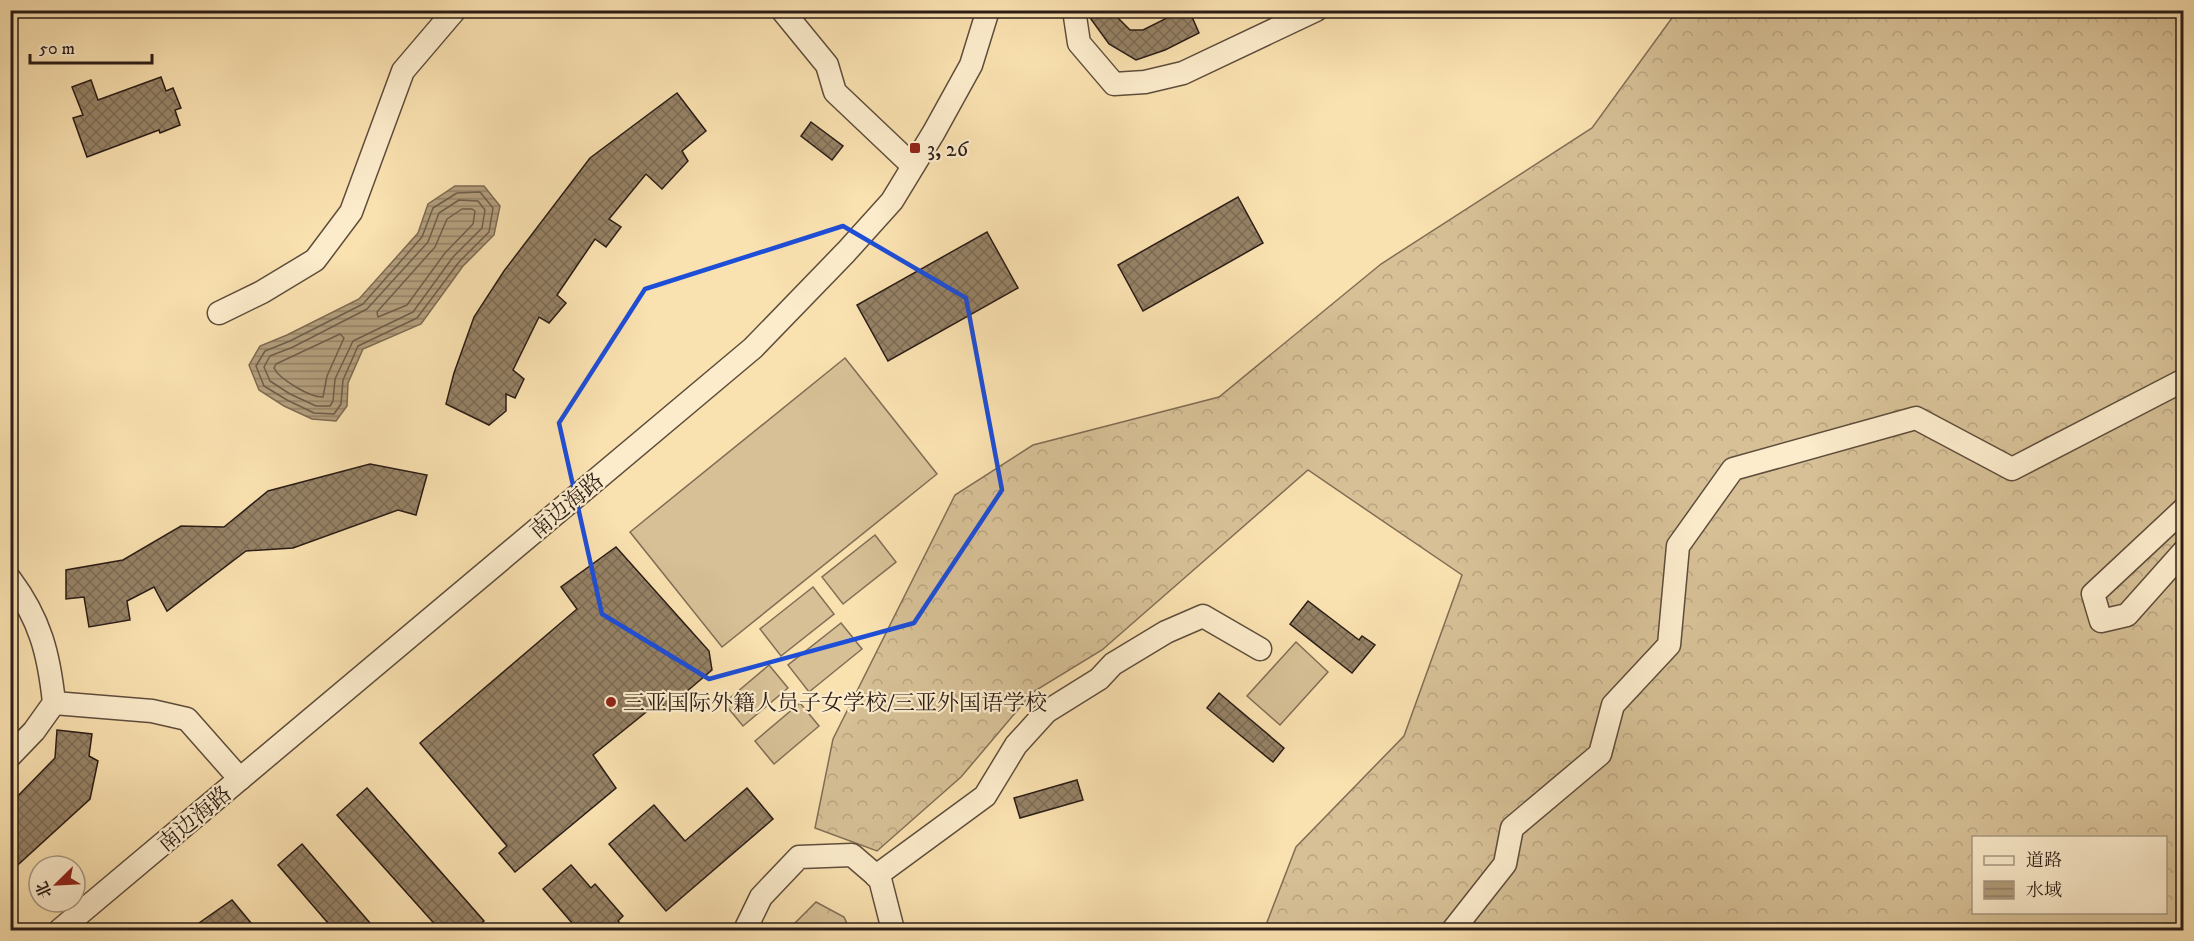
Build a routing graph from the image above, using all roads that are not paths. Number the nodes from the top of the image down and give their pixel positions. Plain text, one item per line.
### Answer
1 (455, 10) edge
2 (782, 10) edge
3 (988, 10) edge
4 (1074, 10) edge
5 (1316, 10) edge
6 (913, 166) junction
7 (219, 313) dead end
8 (2184, 380) edge
9 (2184, 508) edge
10 (2184, 551) edge
11 (10, 579) edge
12 (1260, 649) dead end
13 (54, 703) junction
14 (10, 756) edge
15 (240, 779) junction
16 (876, 876) junction
17 (60, 930) edge
18 (745, 930) edge
19 (893, 930) edge
20 (1453, 930) edge

1 - 7 street
2 - 6 street
3 - 6 street, 南边海路
4 - 5 street
6 - 15 street, 南边海路
8 - 20 street
9 - 10 street
11 - 13 street
12 - 16 street
13 - 14 street
13 - 15 street
15 - 17 street, 南边海路
16 - 18 street
16 - 19 street

